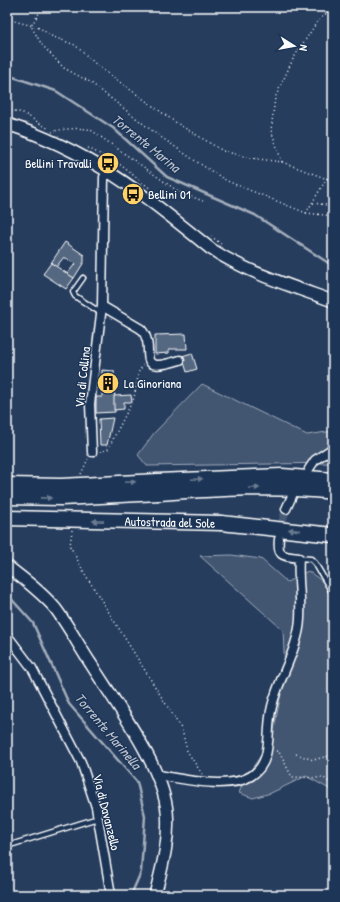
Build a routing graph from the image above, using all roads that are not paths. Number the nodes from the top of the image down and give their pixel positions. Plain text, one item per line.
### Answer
1 (7, 124) edge
2 (108, 171) junction
3 (83, 278) dead end
4 (333, 301) edge
5 (102, 310) junction
6 (180, 360) dead end
7 (333, 448) edge
8 (92, 452) road end
9 (309, 469) dead end
10 (264, 471) dead end
11 (269, 471) dead end
12 (333, 474) edge
13 (234, 477) junction
14 (333, 480) edge
15 (7, 485) edge
16 (159, 487) junction
17 (296, 492) junction
18 (333, 492) edge
19 (7, 497) edge
20 (333, 498) edge
21 (286, 509) tunnel mouth
22 (7, 518) edge
23 (333, 535) edge
24 (279, 538) tunnel mouth
25 (299, 558) junction
26 (7, 566) edge
27 (333, 594) edge
28 (7, 635) edge
29 (158, 775) junction
30 (98, 818) junction
31 (7, 846) edge
32 (111, 895) edge
33 (155, 895) edge

1 - 2 street
2 - 4 street
2 - 5 street, Via di Collina
3 - 5 lane
5 - 6 street
5 - 8 street, Via di Collina
7 - 9 street
10 - 13 lane
11 - 12 lane
13 - 14 highway, Autostrada del Sole
16 -> 13 highway, Autostrada del Sole
15 -> 16 highway, Autostrada del Sole, bridge
16 -> 17 highway, Autostrada del Sole
19 -> 16 highway, Autostrada del Sole, bridge
17 - 18 highway, Autostrada del Sole
17 - 20 lane
17 - 21 street
23 -> 22 highway, Autostrada del Sole, bridge
24 - 25 street
25 - 27 lane
25 - 29 street
26 - 29 street
28 - 30 street, Via di Davanzello
29 - 33 street
30 - 31 lane
30 - 32 street, Via di Davanzello

